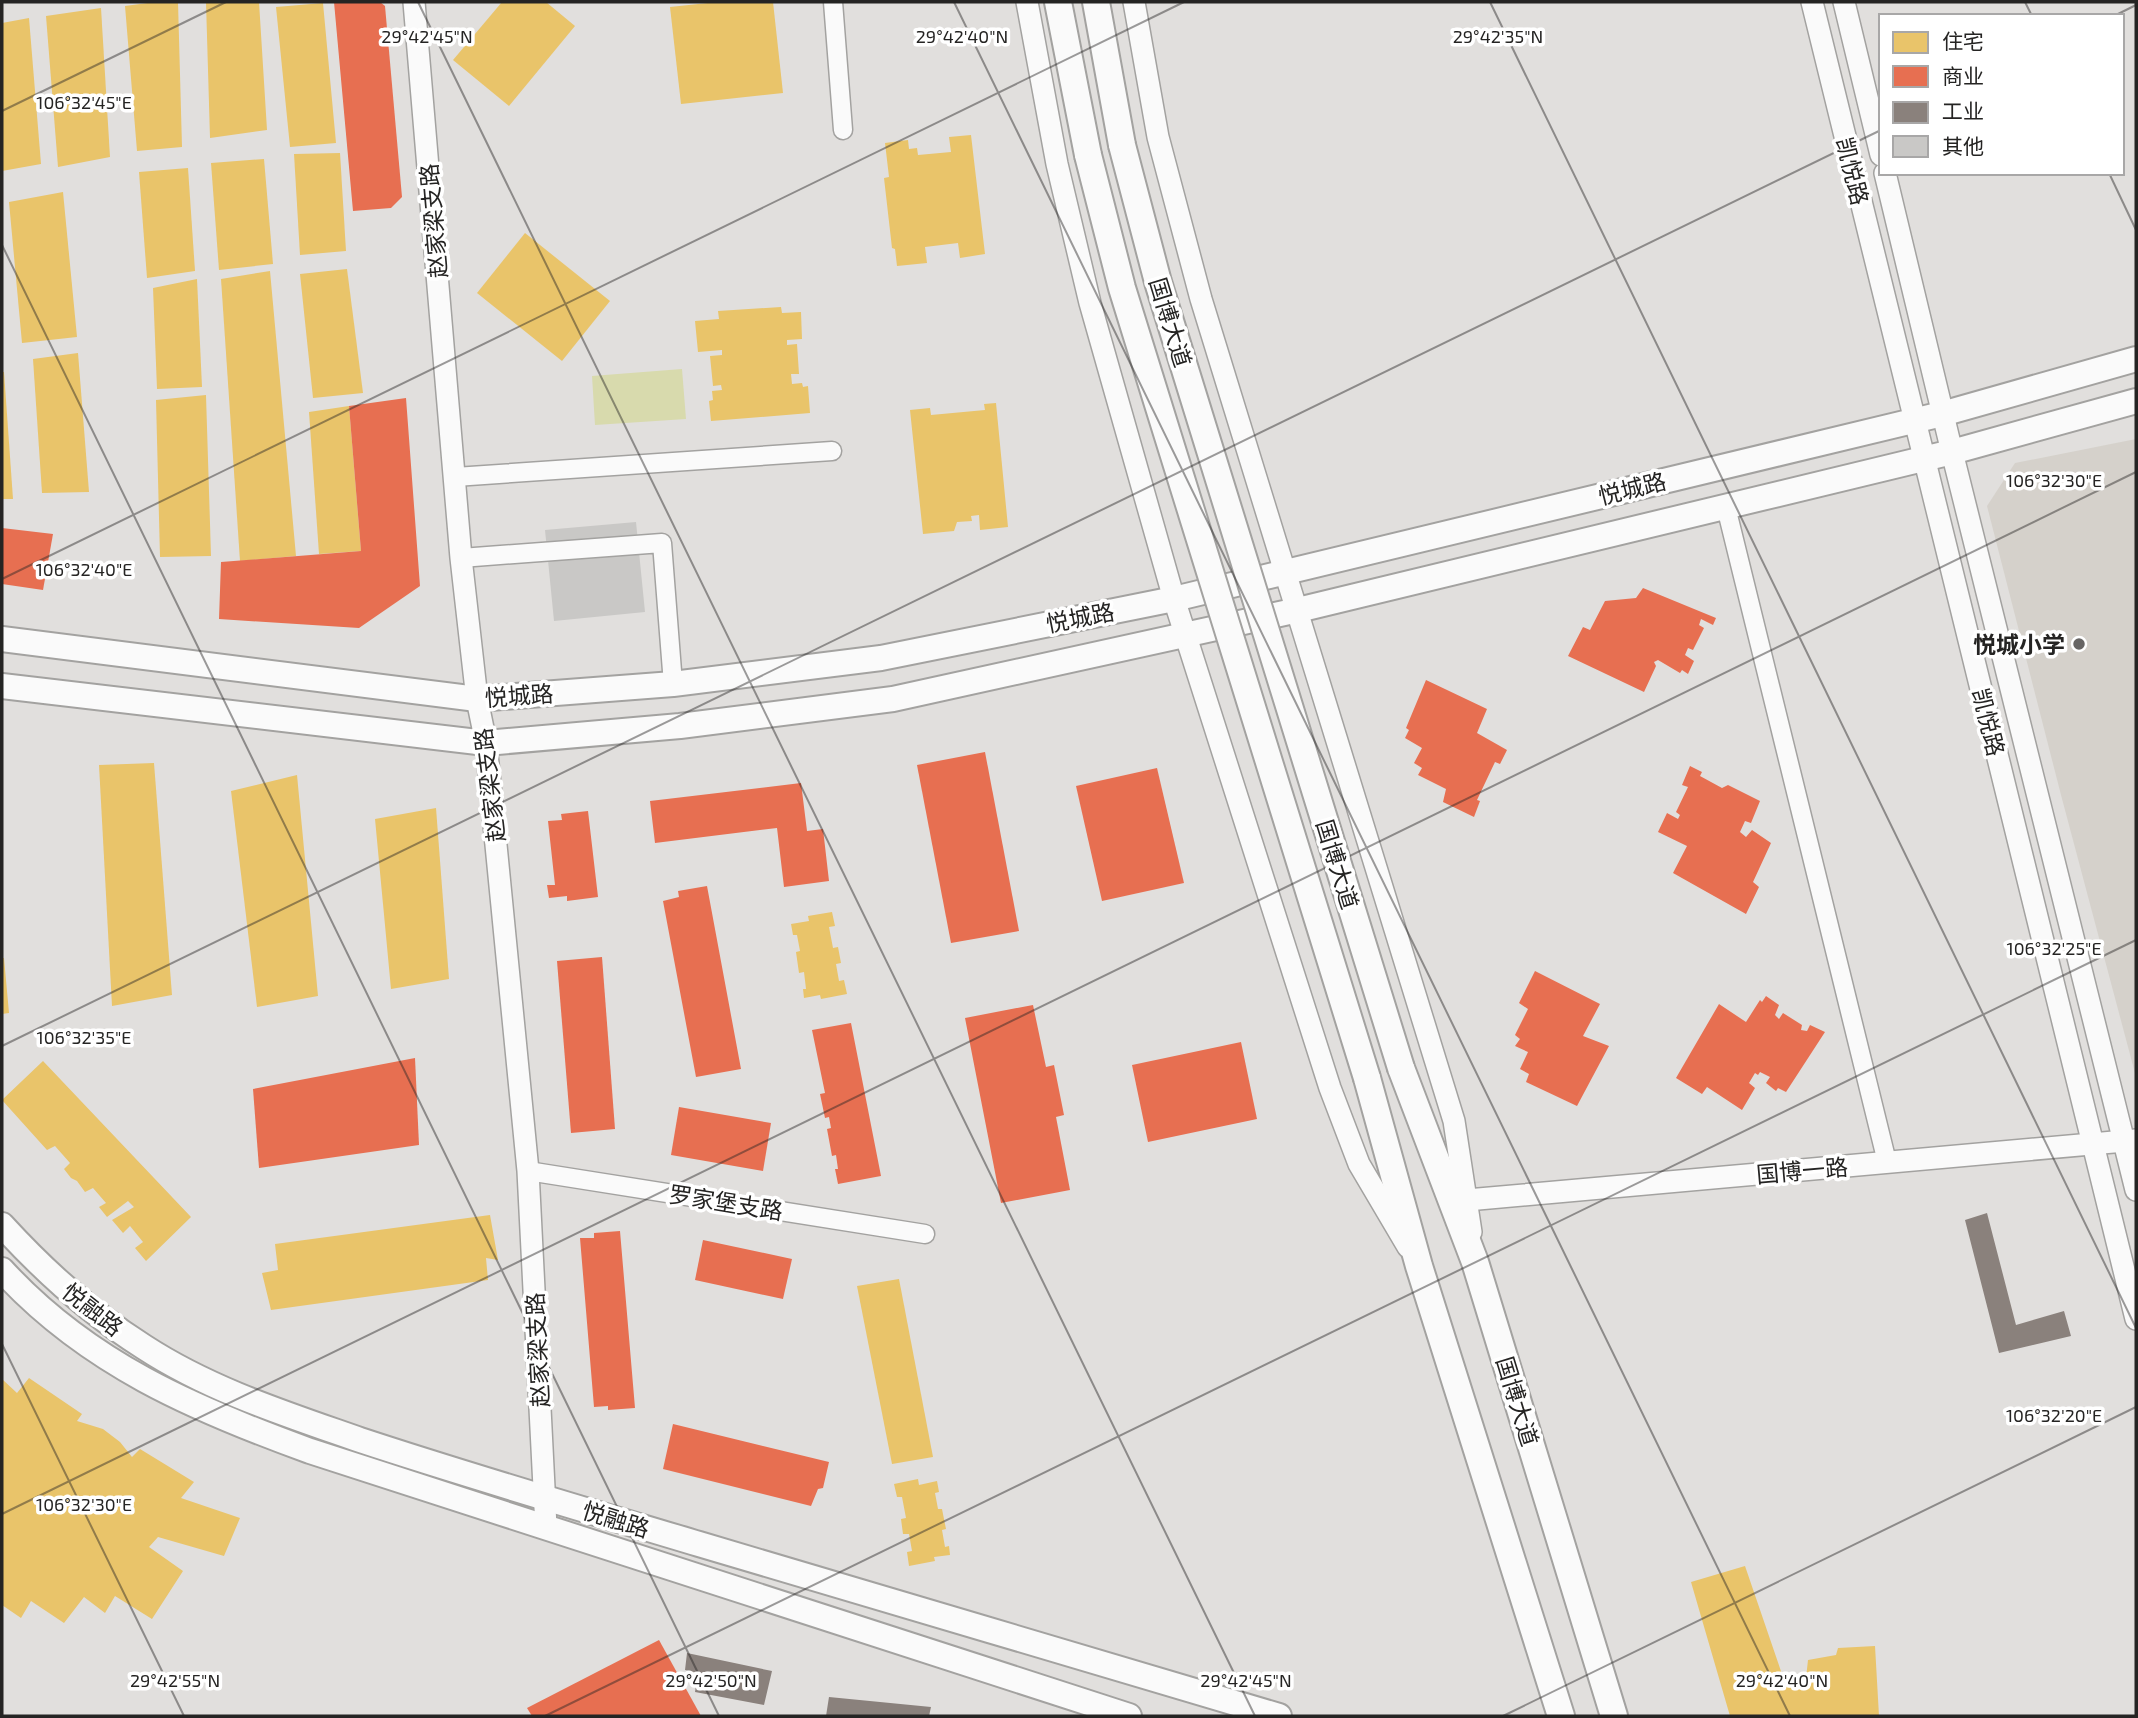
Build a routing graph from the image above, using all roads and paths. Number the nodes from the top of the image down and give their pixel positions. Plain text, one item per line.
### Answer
1 (414, 2) edge
2 (834, 2) edge
3 (1027, 2) edge
4 (1058, 2) edge
5 (1096, 2) edge
6 (1133, 2) edge
7 (1812, 2) edge
8 (1844, 2) edge
9 (843, 130) dead end
10 (1879, 147) edge
11 (1885, 175) edge
12 (2136, 359) edge
13 (2136, 401) edge
14 (1942, 414) junction
15 (1914, 420) junction
16 (832, 451) dead end
17 (1952, 452) junction
18 (1925, 459) junction
19 (455, 477) junction
20 (1726, 507) junction
21 (461, 558) junction
22 (1286, 572) junction
23 (1174, 599) junction
24 (1298, 610) junction
25 (1186, 635) junction
26 (2, 639) edge
27 (673, 684) junction
28 (2, 686) edge
29 (477, 699) junction
30 (486, 743) junction
31 (2130, 1141) edge
32 (2092, 1144) junction
33 (1888, 1162) junction
34 (528, 1171) junction
35 (2136, 1190) edge
36 (1467, 1200) junction
37 (2, 1226) edge
38 (925, 1234) dead end
39 (1475, 1262) junction
40 (1419, 1266) junction
41 (2, 1270) edge
42 (2136, 1319) edge
43 (545, 1498) junction
44 (546, 1527) junction
45 (1548, 1675) junction
46 (1129, 1716) edge
47 (1279, 1716) edge
48 (1544, 1716) edge
49 (1561, 1716) edge
50 (1614, 1716) edge

1 - 19 street, 赵家梁支路
2 - 9 street
3 - 23 street
4 - 40 main road, 国博大道, bridge
5 - 39 main road, 国博大道, bridge
6 - 22 street
7 - 15 street, 凯悦路
8 - 10 street, 凯悦路
11 - 14 street, 凯悦路
12 - 14 main road, 悦城路
13 - 17 main road, 悦城路
14 - 15 main road, 悦城路
14 - 17 street, 凯悦路
15 - 18 street, 凯悦路
15 - 22 main road, 悦城路
16 - 19 street
17 - 18 main road, 悦城路
17 - 31 street, 凯悦路
18 - 20 main road, 悦城路
18 - 32 street, 凯悦路
19 - 21 street, 赵家梁支路
20 - 24 main road, 悦城路
20 - 33 street
21 - 27 street
21 - 29 street, 赵家梁支路
22 - 23 main road, 悦城路
22 - 24 street
23 - 25 street
23 - 27 main road, 悦城路
24 - 25 main road, 悦城路
24 - 36 street
25 - 30 main road, 悦城路
25 - 40 street
26 - 29 main road, 悦城路
27 - 29 main road, 悦城路
28 - 30 main road, 悦城路
29 - 30 street, 赵家梁支路
30 - 34 street, 赵家梁支路
31 - 32 street, 国博一路
31 - 35 street, 凯悦路
32 - 33 street, 国博一路
32 - 42 street, 凯悦路
33 - 36 street, 国博一路
34 - 38 street, 罗家堡支路
34 - 43 street, 赵家梁支路
36 - 39 street
37 - 43 main road, 悦融路
39 - 50 main road, 国博大道
40 - 45 main road, 国博大道
41 - 44 main road, 悦融路
43 - 44 street, 赵家梁支路
43 - 47 main road, 悦融路
44 - 46 main road, 悦融路
45 - 48 main road
45 - 49 main road, 国博大道

